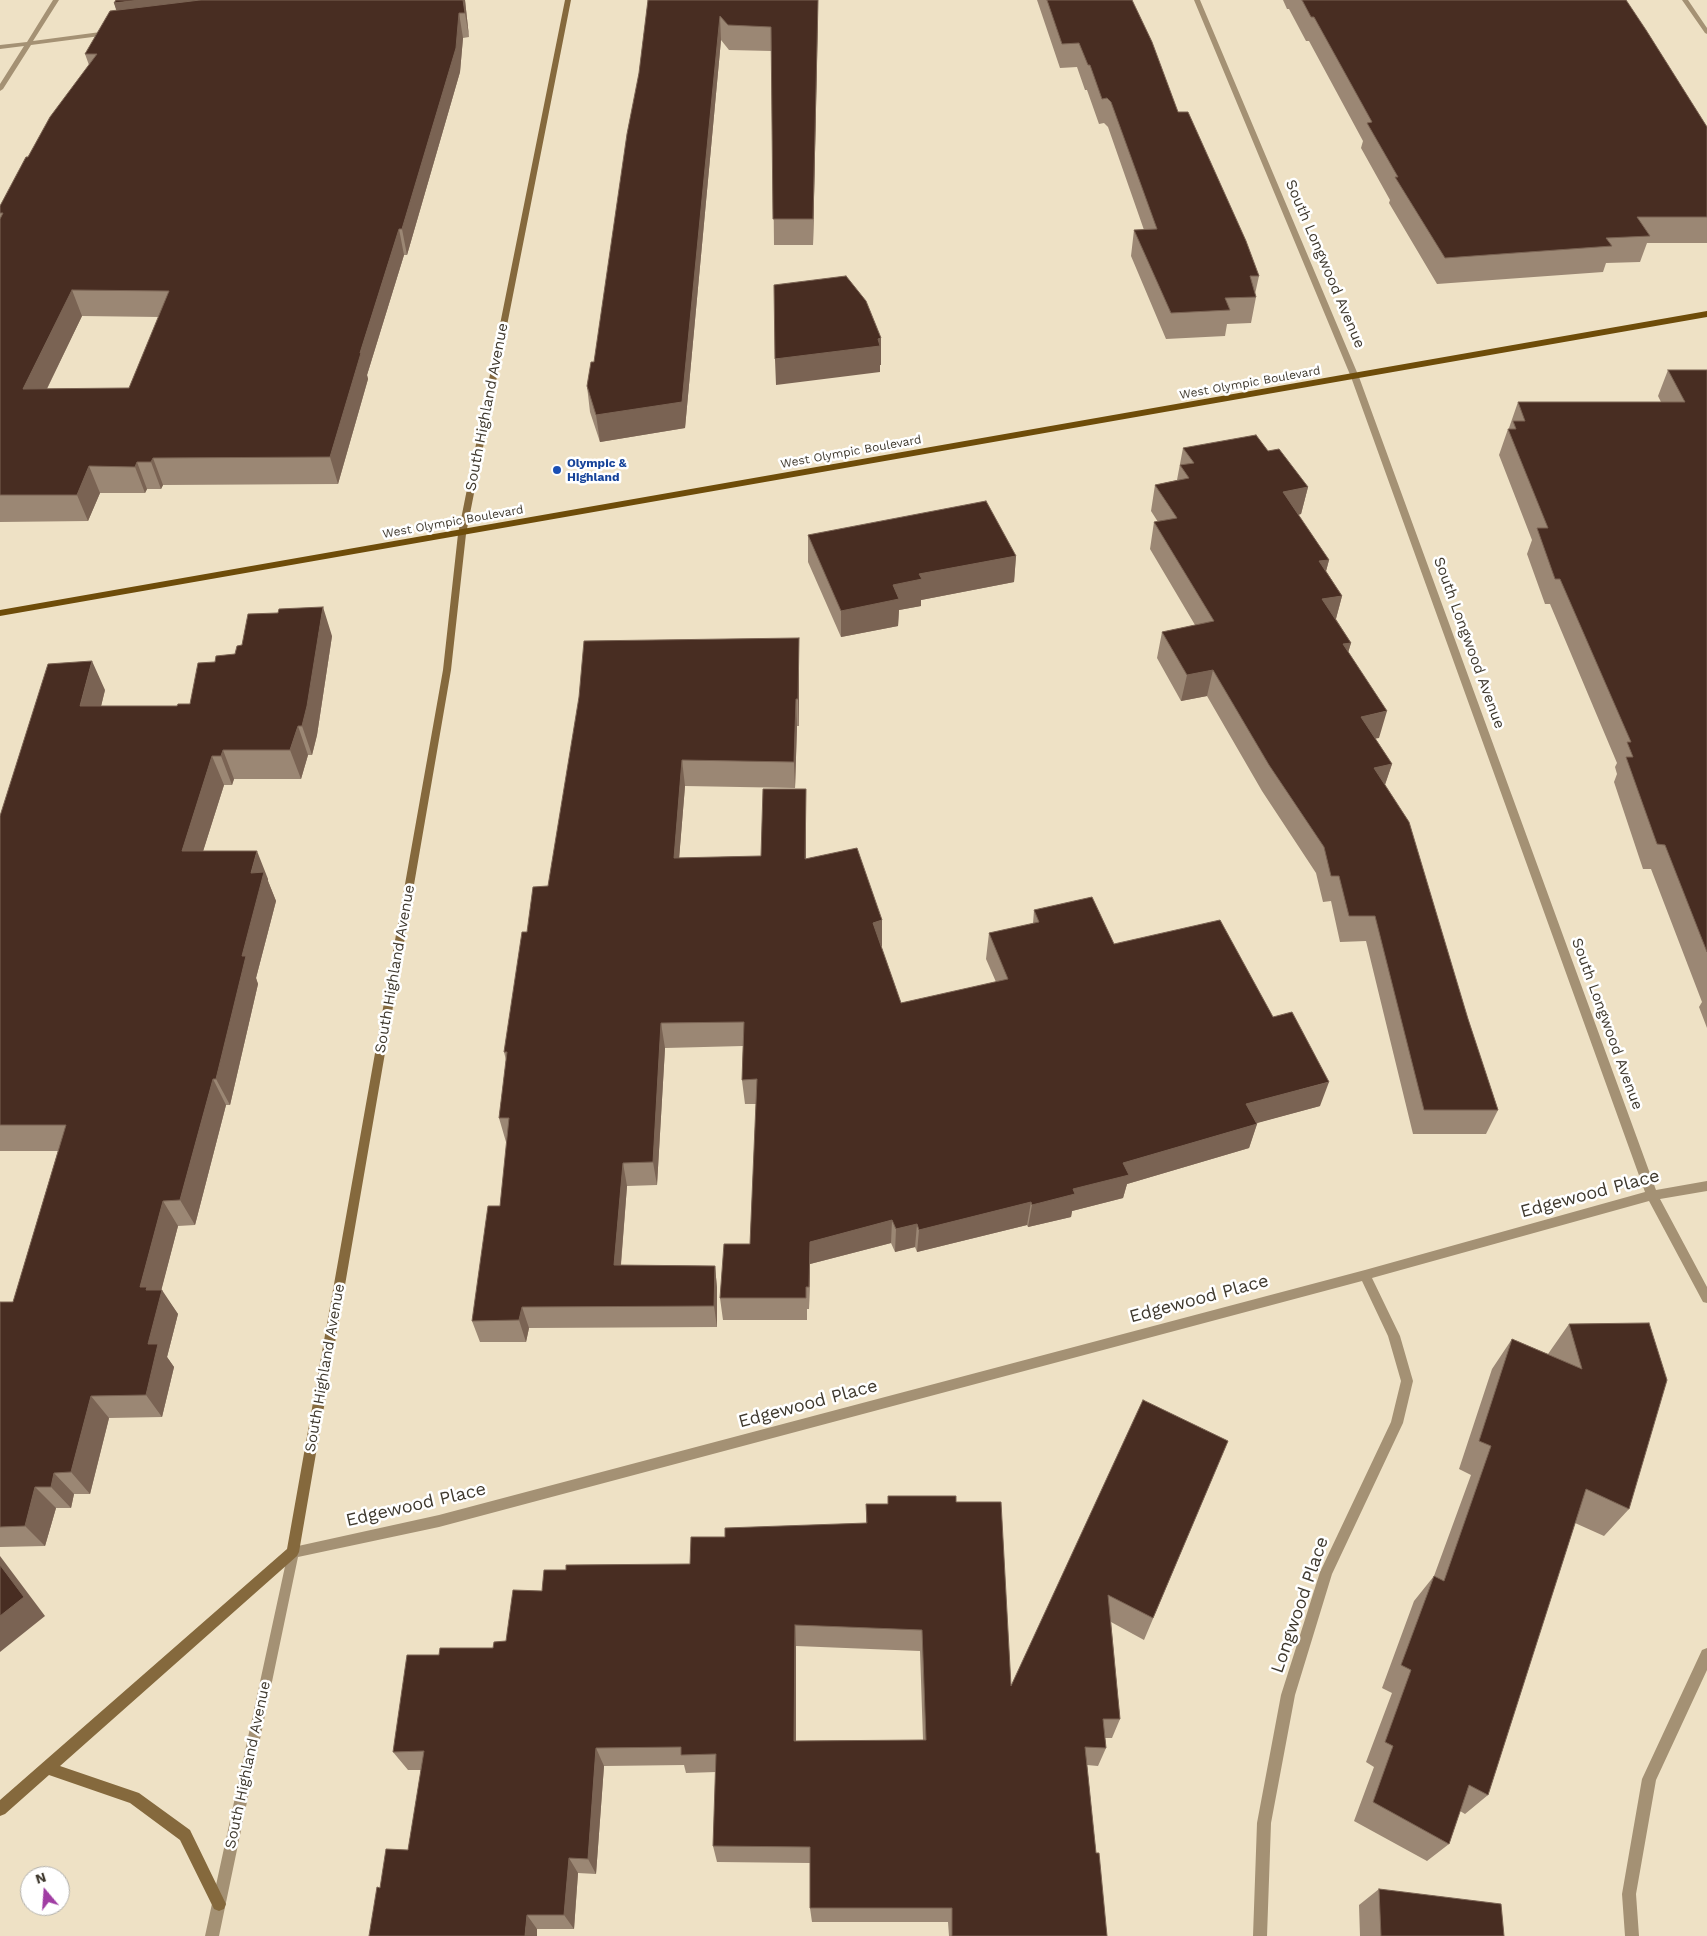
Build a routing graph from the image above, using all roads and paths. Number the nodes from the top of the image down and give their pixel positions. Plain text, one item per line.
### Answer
1 (56, 0) edge
2 (568, 0) edge
3 (1197, 0) edge
4 (1685, 0) edge
5 (118, 32) edge
6 (1707, 32) edge
7 (29, 44) junction
8 (0, 47) edge
9 (0, 89) edge
10 (1707, 314) edge
11 (1355, 377) junction
12 (462, 534) junction
13 (0, 613) edge
14 (1707, 1186) edge
15 (1652, 1195) junction
16 (1365, 1275) junction
17 (1707, 1298) edge
18 (293, 1552) junction
19 (1707, 1655) edge
20 (47, 1768) junction
21 (0, 1809) edge
22 (219, 1904) junction
23 (212, 1936) edge
24 (1260, 1936) edge
25 (1632, 1936) edge

1 - 7 street
2 - 12 main road, South Highland Avenue
3 - 11 street, South Longwood Avenue
4 - 6 street
5 - 7 street
7 - 8 street
7 - 9 street
10 - 11 main road, West Olympic Boulevard
11 - 12 main road, West Olympic Boulevard
11 - 15 street, South Longwood Avenue
12 - 13 main road, West Olympic Boulevard
12 - 18 main road, South Highland Avenue
14 - 15 street, Edgewood Place
15 - 16 street, Edgewood Place
15 - 17 street, South Longwood Avenue
16 - 18 street, Edgewood Place
16 - 24 street, Longwood Place
18 - 20 main road, Edgewood Place
18 - 22 street, South Highland Avenue
19 - 25 street
20 - 21 main road, Edgewood Place
20 - 22 main road
22 - 23 street, South Highland Avenue

